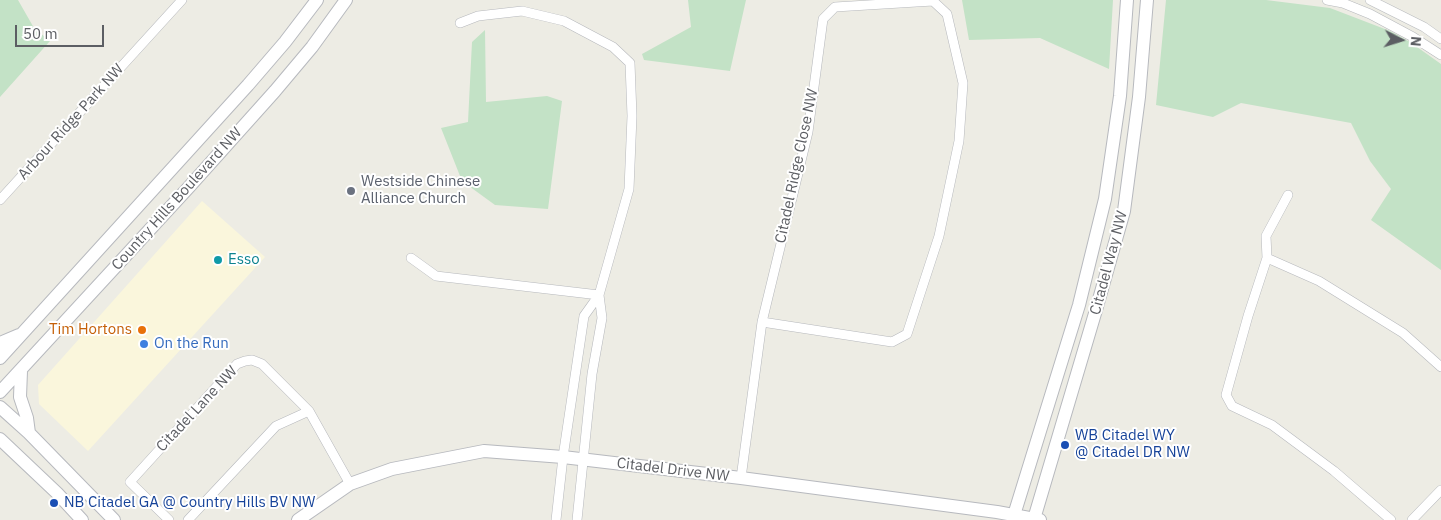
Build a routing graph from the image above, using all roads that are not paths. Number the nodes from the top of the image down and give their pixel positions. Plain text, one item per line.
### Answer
1 (182, 0) edge
2 (317, 0) edge
3 (346, 0) edge
4 (1127, 0) edge
5 (1147, 0) edge
6 (1327, 0) edge
7 (1370, 0) edge
8 (460, 23) dead end
9 (1441, 39) edge
10 (1441, 55) edge
11 (1120, 96) junction
12 (1139, 97) junction
13 (1288, 195) dead end
14 (0, 200) edge
15 (411, 258) dead end
16 (1267, 258) junction
17 (599, 295) junction
18 (1079, 304) junction
19 (1096, 310) junction
20 (762, 322) junction
21 (22, 334) junction
22 (0, 343) edge
23 (0, 358) edge
24 (1441, 367) edge
25 (21, 371) junction
26 (0, 392) edge
27 (0, 408) edge
28 (309, 411) junction
29 (29, 434) junction
30 (2, 443) edge
31 (563, 457) junction
32 (584, 459) junction
33 (741, 478) junction
34 (350, 484) junction
35 (1441, 490) edge
36 (316, 508) junction
37 (1014, 515) junction
38 (1037, 519) edge
39 (82, 520) edge
40 (114, 520) edge
41 (170, 520) edge
42 (188, 520) edge
43 (298, 520) edge
44 (308, 520) edge
45 (556, 520) edge
46 (576, 520) edge
47 (1391, 520) edge
48 (1412, 520) edge

1 - 14 street, Arbour Ridge Park NW
2 - 21 street, Country Hills Boulevard NW
3 - 25 street, Country Hills Boulevard NW
4 - 11 street, Citadel Way NW
5 - 12 street, Citadel Way NW
6 - 10 street
7 - 9 street
8 - 17 street
11 - 12 street
11 - 18 street, Citadel Way NW
12 - 19 street, Citadel Way NW
13 - 16 street
15 - 17 street
16 - 24 street
16 - 47 street
17 - 31 street
17 - 32 street
18 - 19 street
18 - 37 street, Citadel Way NW
19 - 38 street, Citadel Way NW
20 - 20 street, Citadel Ridge Close NW
20 - 33 street, Citadel Ridge Close NW
21 - 22 street
21 - 23 street, Country Hills Boulevard NW
25 - 26 street, Country Hills Boulevard NW
25 - 29 street
27 - 29 street
28 - 34 street, Citadel Lane NW
28 - 41 street, Citadel Lane NW
28 - 42 street
29 - 40 street
30 - 39 street
31 - 32 street, Citadel Drive NW
31 - 34 street, Citadel Drive NW
31 - 45 street
32 - 33 street, Citadel Drive NW
32 - 46 street
33 - 37 street, Citadel Drive NW
34 - 36 street, Citadel Drive NW
35 - 48 street
36 - 43 street, Citadel Drive NW
36 - 44 street, Citadel Drive NW
37 - 38 street, Citadel Drive NW

